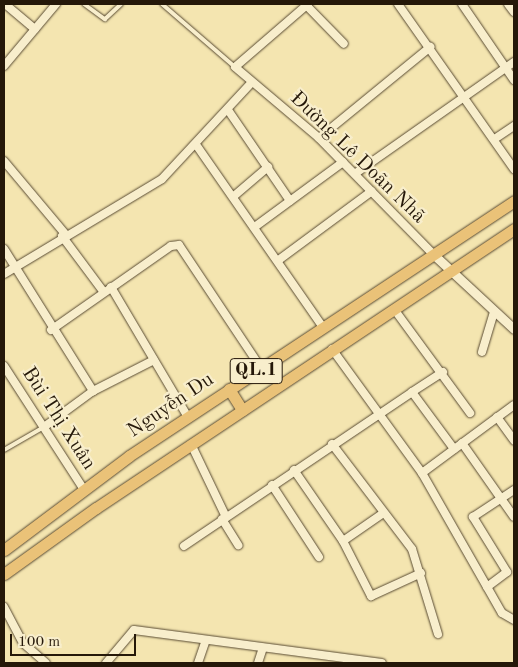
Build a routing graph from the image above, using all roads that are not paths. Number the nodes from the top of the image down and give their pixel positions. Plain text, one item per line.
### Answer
1 (5, 4) edge
2 (56, 4) edge
3 (84, 4) edge
4 (121, 4) edge
5 (162, 4) edge
6 (307, 4) edge
7 (398, 4) edge
8 (462, 4) edge
9 (508, 4) edge
10 (514, 12) edge
11 (35, 29) junction
12 (344, 44) dead end
13 (430, 47) junction
14 (514, 62) edge
15 (4, 66) edge
16 (235, 67) junction
17 (506, 67) junction
18 (514, 80) edge
19 (252, 82) junction
20 (465, 95) junction
21 (228, 110) junction
22 (514, 126) edge
23 (319, 138) junction
24 (496, 138) junction
25 (197, 146) junction
26 (4, 161) edge
27 (343, 162) junction
28 (268, 167) junction
29 (514, 169) edge
30 (356, 173) junction
31 (372, 190) junction
32 (234, 196) junction
33 (290, 201) junction
34 (514, 201) edge
35 (256, 226) junction
36 (514, 229) edge
37 (64, 236) junction
38 (4, 249) edge
39 (433, 254) junction
40 (280, 259) junction
41 (17, 264) junction
42 (449, 272) junction
43 (4, 274) edge
44 (111, 287) junction
45 (103, 291) junction
46 (394, 309) junction
47 (494, 312) junction
48 (323, 327) junction
49 (514, 329) edge
50 (51, 330) junction
51 (332, 349) junction
52 (482, 352) dead end
53 (154, 360) junction
54 (4, 366) edge
55 (261, 368) junction
56 (443, 372) junction
57 (229, 389) junction
58 (93, 391) junction
59 (412, 392) junction
60 (514, 405) edge
61 (242, 410) junction
62 (378, 412) junction
63 (470, 414) dead end
64 (188, 417) junction
65 (497, 417) junction
66 (44, 427) junction
67 (514, 440) edge
68 (462, 443) junction
69 (192, 444) junction
70 (332, 444) junction
71 (454, 449) junction
72 (4, 450) edge
73 (294, 470) junction
74 (422, 473) junction
75 (272, 485) junction
76 (514, 490) edge
77 (84, 491) junction
78 (501, 499) junction
79 (96, 508) junction
80 (382, 514) junction
81 (514, 517) edge
82 (224, 518) junction
83 (343, 541) junction
84 (238, 545) dead end
85 (184, 546) dead end
86 (4, 550) edge
87 (319, 557) dead end
88 (421, 573) junction
89 (4, 574) edge
90 (487, 587) junction
91 (4, 607) edge
92 (514, 620) edge
93 (438, 634) dead end
94 (206, 640) junction
95 (263, 648) junction
96 (46, 663) edge
97 (106, 663) edge
98 (198, 663) edge
99 (258, 663) edge
100 (382, 663) edge

1 - 11 street
2 - 11 street
3 - 4 lane
5 - 16 lane
6 - 12 street
6 - 16 street
7 - 13 street
8 - 17 street
9 - 10 street
11 - 15 street
13 - 20 street
13 - 23 street
14 - 17 street
16 - 19 street, Đường Lê Doãn Nhã
17 - 18 street
17 - 20 street
19 - 21 street
19 - 23 street, Đường Lê Doãn Nhã
20 - 24 street
20 - 30 street
21 - 25 street
21 - 28 street
22 - 24 street
23 - 27 street, Đường Lê Doãn Nhã
24 - 29 street
25 - 32 street
25 - 37 street
26 - 37 street
27 - 30 street, Đường Lê Doãn Nhã
27 - 33 street
28 - 32 street
28 - 33 street
30 - 31 street, Đường Lê Doãn Nhã
31 - 39 street, Đường Lê Doãn Nhã
31 - 40 street
32 - 35 street
33 - 35 street
34 - 39 main road, Nguyễn Du / QL.1
35 - 40 street
36 - 42 main road, QL.1
37 - 41 street
37 - 45 street
38 - 41 street
39 - 42 street
39 - 48 main road, Nguyễn Du / QL.1
40 - 48 street
41 - 43 street
41 - 50 street
42 - 46 main road, QL.1
42 - 47 street
44 - 45 street
44 - 53 street
44 - 55 street
45 - 50 street
46 - 51 main road, QL.1
46 - 56 street
47 - 49 street
47 - 52 street
48 - 55 main road, Nguyễn Du / QL.1
50 - 58 street
51 - 61 main road, QL.1
51 - 62 street
53 - 58 street
53 - 64 street
54 - 66 street, Bùi Thị Xuân
55 - 57 main road, Nguyễn Du / QL.1
56 - 59 street
56 - 63 street
57 - 61 main road
57 - 64 main road, Nguyễn Du / QL.1
58 - 66 street
59 - 62 street
59 - 71 street
60 - 65 street
61 - 69 main road, QL.1
62 - 70 street
62 - 74 street
64 - 77 main road, Nguyễn Du / QL.1
65 - 67 street
65 - 68 street
66 - 72 lane
66 - 77 street, Bùi Thị Xuân
68 - 71 street
68 - 78 street
69 - 79 main road, QL.1
69 - 82 street
70 - 73 street
70 - 80 street
71 - 74 street
73 - 75 street
73 - 83 street
74 - 90 street
75 - 82 street
75 - 87 street
76 - 78 street
77 - 79 main road
77 - 86 main road, Nguyễn Du / QL.1
78 - 81 street
78 - 90 street
79 - 89 main road, QL.1
80 - 83 street
80 - 88 street
82 - 84 street
82 - 85 street
83 - 88 street
88 - 93 street
90 - 92 street
91 - 96 street
94 - 95 street
94 - 97 street
94 - 98 street
95 - 99 street
95 - 100 street

